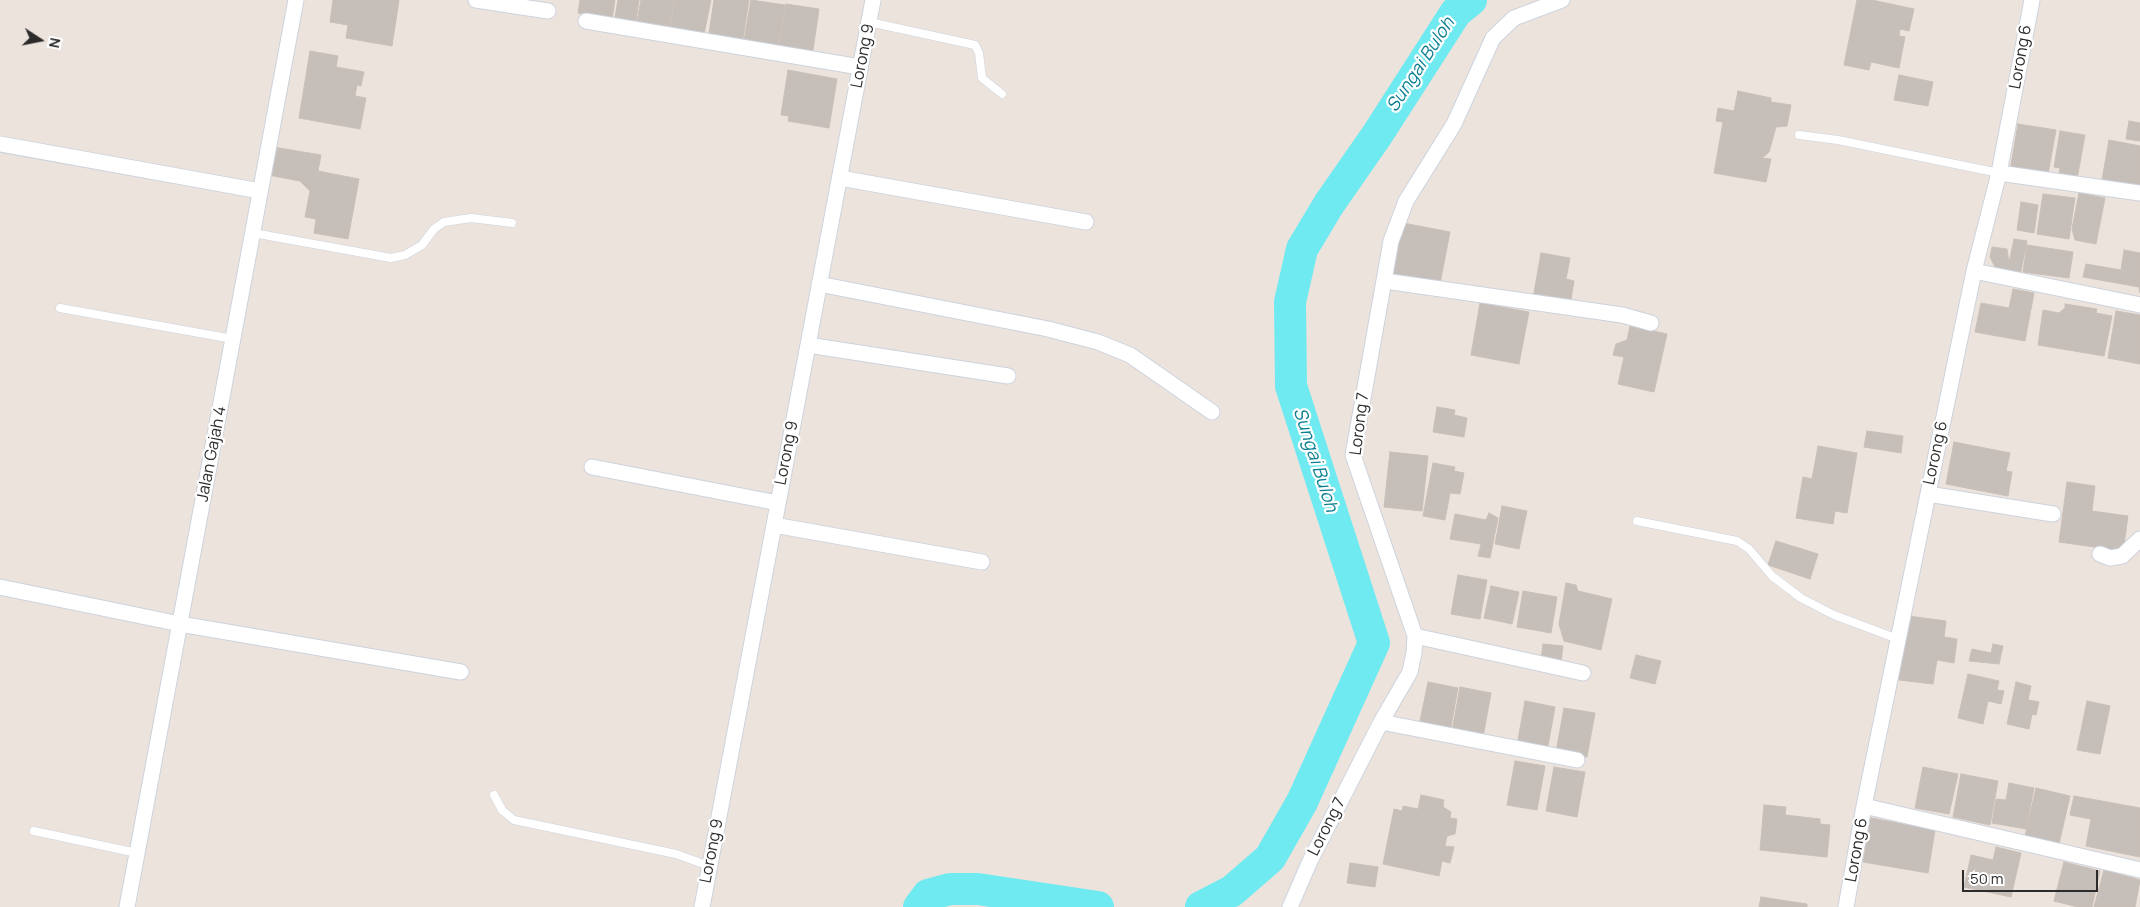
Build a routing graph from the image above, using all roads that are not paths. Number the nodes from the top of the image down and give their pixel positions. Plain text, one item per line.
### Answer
1 (296, 0) edge
2 (476, 0) edge
3 (873, 0) edge
4 (1562, 0) edge
5 (2032, 0) edge
6 (548, 12) dead end
7 (586, 22) dead end
8 (869, 22) junction
9 (860, 67) junction
10 (1002, 94) dead end
11 (1799, 135) dead end
12 (0, 144) edge
13 (1999, 173) junction
14 (840, 178) junction
15 (260, 191) junction
16 (2140, 193) edge
17 (1086, 222) dead end
18 (512, 223) dead end
19 (252, 233) junction
20 (1974, 271) junction
21 (1385, 281) junction
22 (819, 284) junction
23 (2140, 305) edge
24 (60, 308) dead end
25 (1651, 323) dead end
26 (233, 339) junction
27 (808, 345) junction
28 (1008, 376) dead end
29 (1212, 412) dead end
30 (592, 467) dead end
31 (1928, 494) junction
32 (778, 503) junction
33 (2053, 514) dead end
34 (1637, 521) dead end
35 (774, 525) junction
36 (2140, 538) edge
37 (2100, 554) dead end
38 (982, 562) dead end
39 (0, 587) edge
40 (180, 624) junction
41 (1415, 636) junction
42 (1898, 639) junction
43 (461, 672) dead end
44 (1583, 673) dead end
45 (1381, 722) junction
46 (1577, 760) dead end
47 (494, 795) dead end
48 (1864, 806) junction
49 (34, 831) dead end
50 (137, 853) junction
51 (709, 866) junction
52 (2140, 870) edge
53 (127, 907) edge
54 (702, 907) edge
55 (1290, 907) edge
56 (1846, 907) edge

1 - 15 street, Jalan Gajah 4
2 - 6 street
3 - 8 street, Lorong 9
4 - 21 street, Lorong 7
5 - 13 street, Lorong 6
7 - 9 street
8 - 9 street, Lorong 9
8 - 10 lane
9 - 14 street, Lorong 9
11 - 13 lane
12 - 15 street
13 - 16 street
13 - 20 street, Lorong 6
14 - 17 street
14 - 22 street, Lorong 9
15 - 19 street, Jalan Gajah 4
18 - 19 lane
19 - 26 street, Jalan Gajah 4
20 - 23 street
20 - 31 street, Lorong 6
21 - 25 street
21 - 41 street, Lorong 7
22 - 27 street, Lorong 9
22 - 29 street
24 - 26 lane
26 - 40 street, Jalan Gajah 4
27 - 28 street
27 - 32 street, Lorong 9
30 - 32 street
31 - 33 street
31 - 42 street, Lorong 6
32 - 35 street, Lorong 9
34 - 42 lane
35 - 38 street
35 - 51 street, Lorong 9
36 - 37 street
39 - 40 street
40 - 43 street
40 - 50 street, Jalan Gajah 4
41 - 44 street
41 - 45 street, Lorong 7
42 - 48 street, Lorong 6
45 - 46 street
45 - 55 street, Lorong 7
47 - 51 lane
48 - 52 street
48 - 56 street, Lorong 6
49 - 50 lane
50 - 53 street, Jalan Gajah 4
51 - 54 street, Lorong 9

